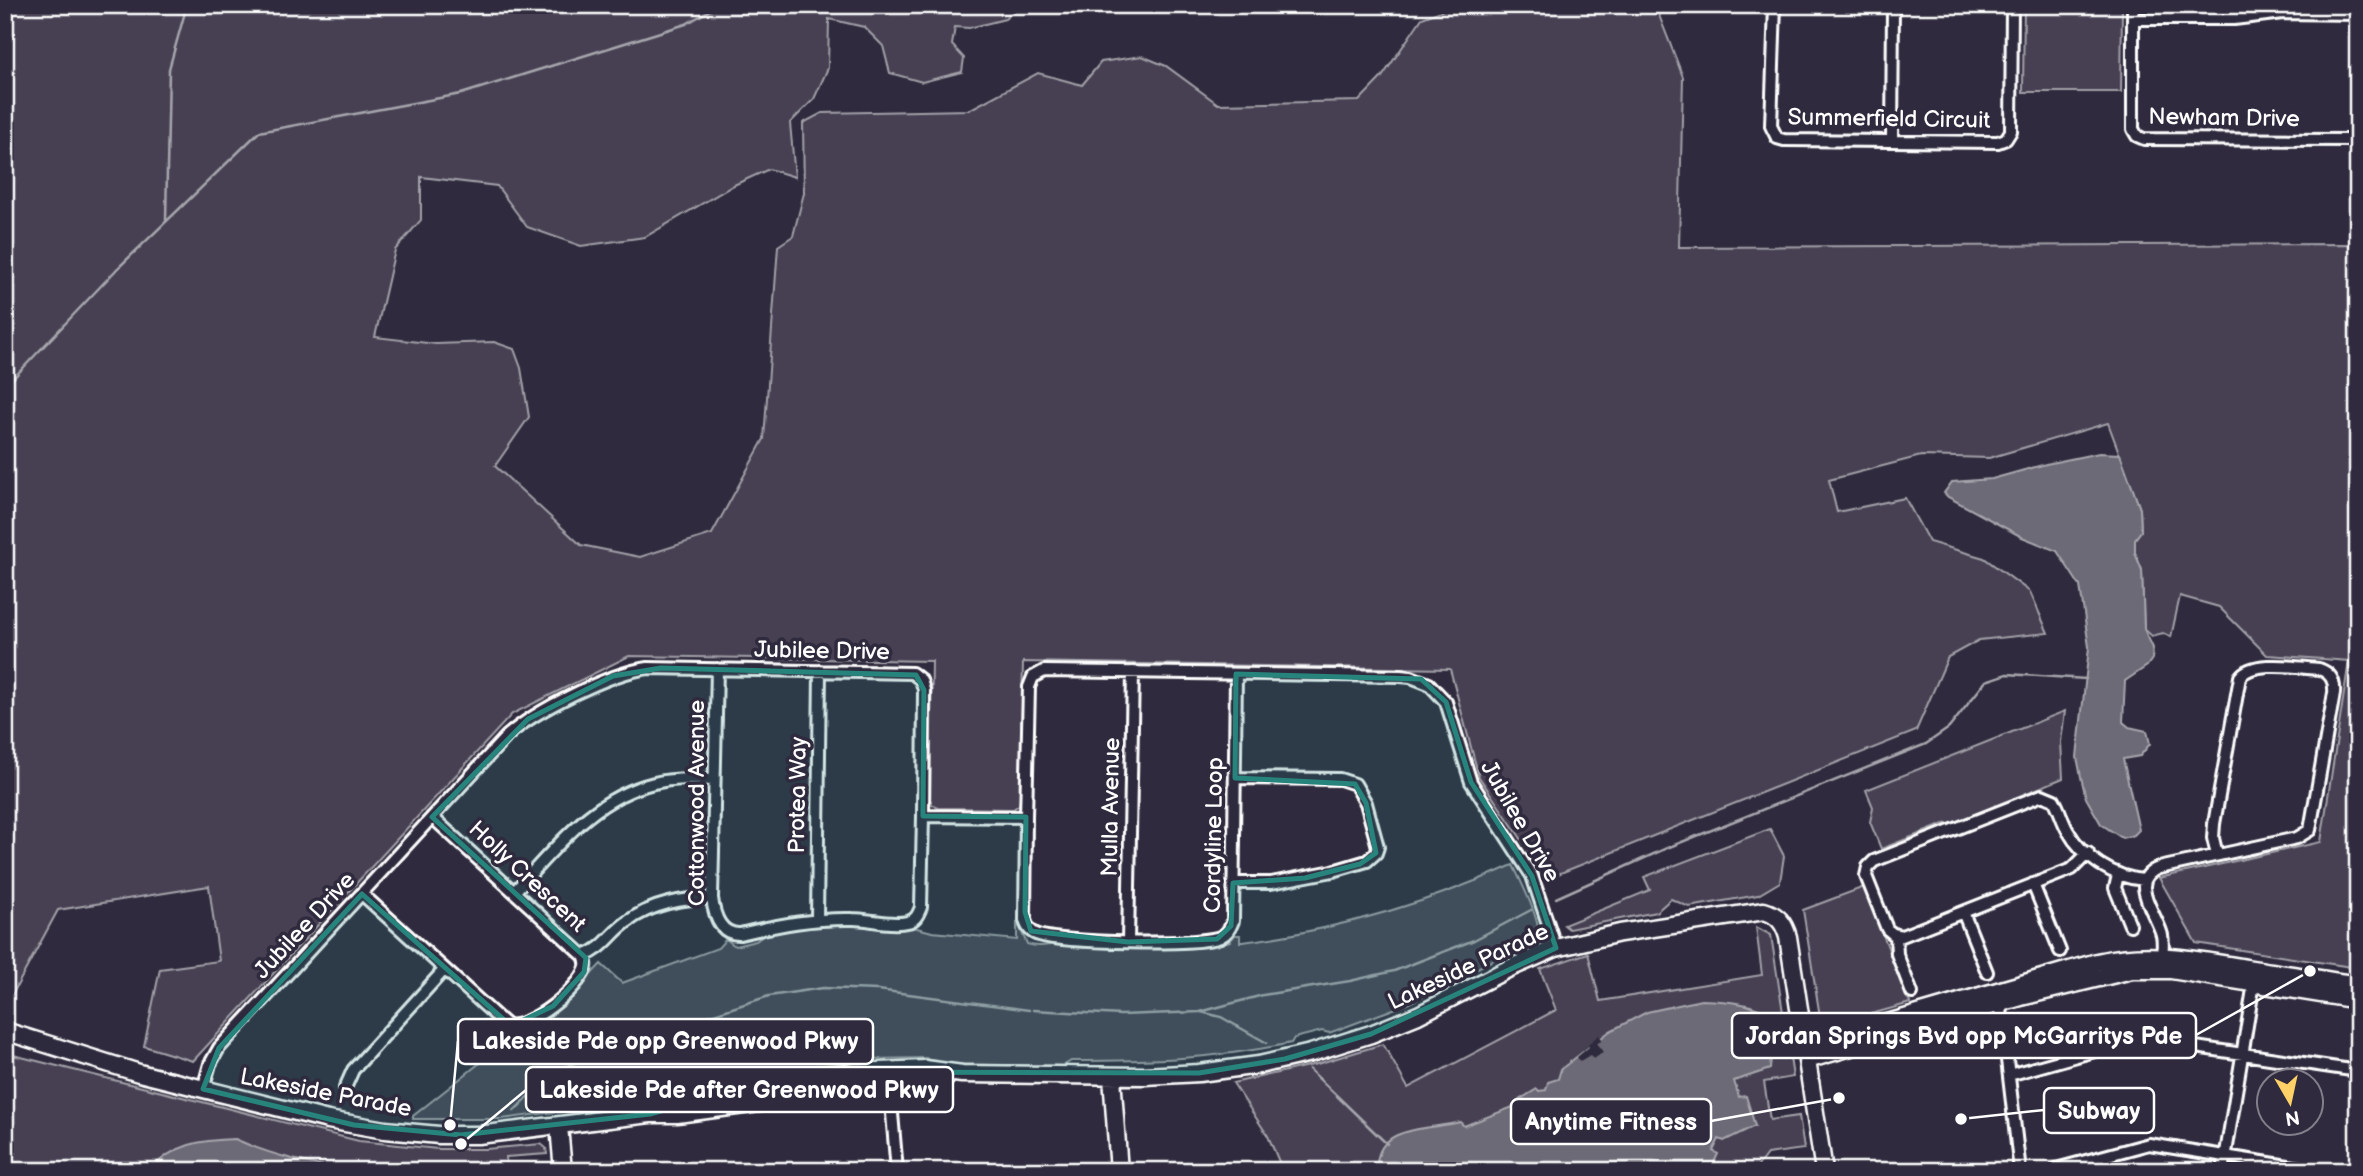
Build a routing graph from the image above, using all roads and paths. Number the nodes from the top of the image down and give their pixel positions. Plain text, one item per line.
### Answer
1 (1775, 5) edge
2 (1893, 5) edge
3 (2012, 5) edge
4 (2133, 5) edge
5 (2358, 14) edge
6 (2133, 19) junction
7 (2358, 140) edge
8 (1892, 141) junction
9 (717, 669) junction
10 (820, 671) junction
11 (1133, 672) junction
12 (1236, 674) junction
13 (1235, 778) junction
14 (714, 780) junction
15 (923, 816) junction
16 (432, 817) junction
17 (1026, 817) junction
18 (2088, 853) junction
19 (2217, 855) junction
20 (2118, 875) junction
21 (2144, 880) junction
22 (1233, 883) junction
23 (2033, 884) junction
24 (514, 892) junction
25 (362, 894) junction
26 (712, 898) junction
27 (1963, 912) junction
28 (817, 919) junction
29 (2130, 925) dead end
30 (1896, 935) junction
31 (1128, 942) junction
32 (1556, 948) junction
33 (2060, 951) dead end
34 (584, 956) junction
35 (2162, 962) junction
36 (444, 970) junction
37 (1987, 972) dead end
38 (2255, 976) junction
39 (2358, 985) edge
40 (1912, 993) dead end
41 (2000, 997) junction
42 (2358, 1000) edge
43 (5, 1031) edge
44 (2242, 1053) junction
45 (1806, 1054) junction
46 (2358, 1071) edge
47 (2009, 1075) junction
48 (1112, 1077) junction
49 (889, 1078) junction
50 (345, 1088) dead end
51 (203, 1089) junction
52 (559, 1126) junction
53 (2225, 1156) junction
54 (2056, 1169) edge
55 (563, 1171) edge
56 (897, 1171) edge
57 (1119, 1171) edge
58 (1252, 1171) edge
59 (1262, 1171) edge
60 (1824, 1171) edge
61 (2021, 1171) edge
62 (2223, 1171) edge
63 (2320, 1171) edge

1 - 8 street, Summerfield Circuit
2 - 8 street
3 - 8 street, Summerfield Circuit
4 - 6 street, Newham Drive
5 - 6 street
6 - 7 street, Newham Drive
9 - 10 street, Jubilee Drive
9 - 14 street, Cottonwood Avenue
9 - 16 street, Jubilee Drive
10 - 15 street, Jubilee Drive
10 - 28 street, Protea Way
11 - 12 street, Jubilee Drive
11 - 17 street, Jubilee Drive
11 - 31 street, Mulla Avenue
12 - 13 street, Cordyline Loop
12 - 32 street, Jubilee Drive
13 - 22 street, Cordyline Loop
13 - 22 street
14 - 24 street
14 - 26 street, Cottonwood Avenue
15 - 17 street
15 - 28 street, Cottonwood Avenue
16 - 24 street, Holly Crescent
16 - 25 street, Jubilee Drive
17 - 31 street, Cordyline Loop
18 - 20 street
18 - 23 street
18 - 30 street
19 - 19 street
19 - 21 street
20 - 21 street
20 - 29 street
21 - 35 street
22 - 31 street, Cordyline Loop
23 - 27 street
23 - 33 street
24 - 34 street, Holly Crescent
25 - 36 street, Holly Crescent
25 - 51 street, Jubilee Drive
26 - 28 street, Cottonwood Avenue
26 - 34 street
27 - 30 street
27 - 37 street
30 - 40 street
32 - 45 street, Lakeside Parade
32 - 48 street, Lakeside Parade
34 - 36 street, Holly Crescent
35 - 38 street
35 - 41 street
36 - 50 street
38 - 39 street
38 - 42 street
38 - 44 street
41 - 45 street
41 - 47 street
43 - 51 street, Lakeside Parade
44 - 46 street
44 - 47 street
44 - 53 street
45 - 60 street, Lakeside Parade
47 - 61 street
48 - 49 street, Lakeside Parade
48 - 57 street
49 - 52 street, Lakeside Parade
49 - 56 street
51 - 52 street, Lakeside Parade
52 - 55 street
53 - 54 street
53 - 62 street
53 - 63 street
58 - 59 street

